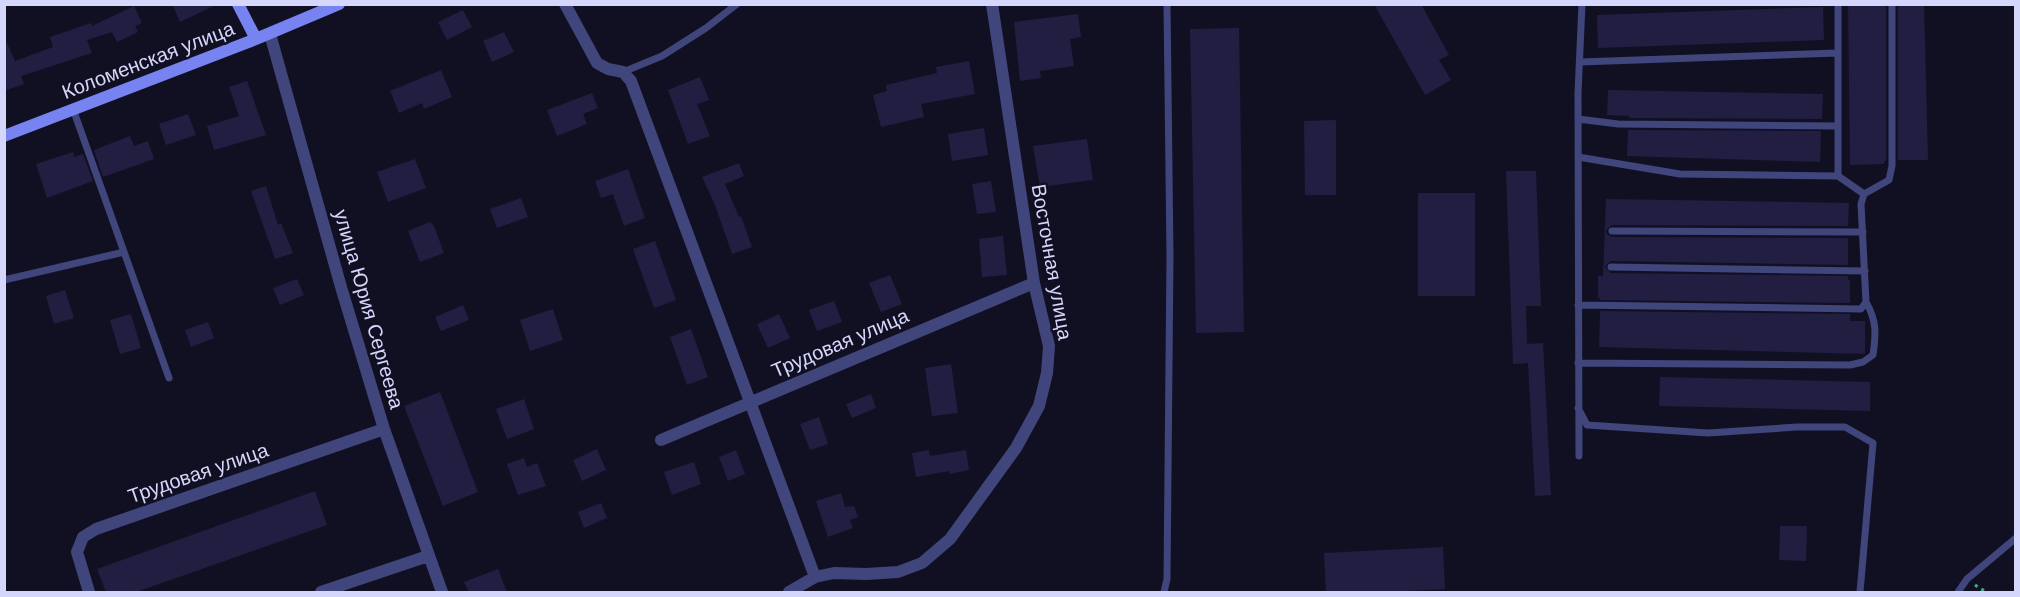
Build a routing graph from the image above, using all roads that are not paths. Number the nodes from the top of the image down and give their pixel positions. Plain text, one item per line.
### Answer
1 (238, 4) edge
2 (339, 4) edge
3 (566, 4) edge
4 (737, 4) edge
5 (992, 4) edge
6 (1167, 4) edge
7 (1582, 4) edge
8 (1838, 4) edge
9 (1892, 4) edge
10 (270, 34) junction
11 (256, 39) junction
12 (1838, 53) junction
13 (1580, 62) junction
14 (622, 72) junction
15 (73, 109) junction
16 (1578, 119) junction
17 (1838, 126) junction
18 (4, 136) edge
19 (1578, 157) junction
20 (1838, 176) junction
21 (1864, 194) junction
22 (1612, 231) dead end
23 (1863, 232) junction
24 (124, 252) junction
25 (1611, 267) dead end
26 (1865, 271) junction
27 (4, 280) edge
28 (1034, 283) junction
29 (1866, 302) junction
30 (1578, 305) junction
31 (1578, 363) junction
32 (169, 378) dead end
33 (751, 401) junction
34 (1578, 408) junction
35 (384, 429) junction
36 (661, 440) dead end
37 (1579, 456) dead end
38 (2016, 538) edge
39 (428, 556) junction
40 (815, 577) junction
41 (89, 592) edge
42 (321, 592) edge
43 (442, 592) edge
44 (789, 592) edge
45 (1164, 592) edge
46 (1860, 592) edge
47 (1958, 592) edge

1 - 11 street
2 - 10 street, Коломенская улица
3 - 14 street
4 - 14 lane
5 - 28 street, Восточная улица
6 - 45 lane
7 - 13 lane
8 - 12 lane
9 - 21 lane
10 - 11 street, Коломенская улица
10 - 35 street, улица Юрия Сергеева
11 - 15 street, Коломенская улица
12 - 13 lane
12 - 17 lane
13 - 16 lane
14 - 33 street
15 - 18 street, Коломенская улица
15 - 24 lane
16 - 17 lane
16 - 19 lane
17 - 20 lane
19 - 20 lane
19 - 30 lane
20 - 21 lane
21 - 23 lane
22 - 23 lane
23 - 26 lane
24 - 27 lane
24 - 32 lane
25 - 26 lane
26 - 29 lane
28 - 33 street, Трудовая улица
28 - 40 street, Восточная улица
29 - 30 lane
29 - 31 lane
30 - 31 lane
31 - 34 lane
33 - 36 street, Трудовая улица
33 - 40 street
34 - 37 lane
34 - 46 lane
35 - 39 street, улица Юрия Сергеева
35 - 41 street, Трудовая улица
38 - 47 lane
39 - 42 street
39 - 43 street, улица Юрия Сергеева
40 - 44 street, Восточная улица

